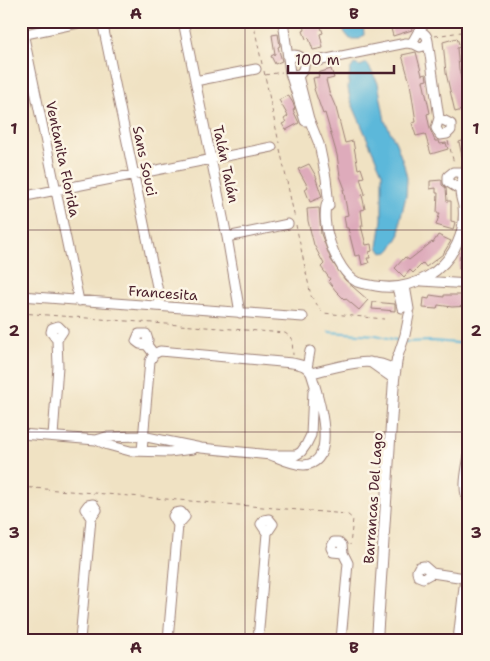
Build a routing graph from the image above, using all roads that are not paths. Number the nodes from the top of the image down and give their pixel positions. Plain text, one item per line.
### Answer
1 (88, 21) edge
2 (102, 21) edge
3 (183, 21) edge
4 (283, 21) edge
5 (289, 21) edge
6 (421, 21) edge
7 (21, 23) edge
8 (22, 34) edge
9 (419, 40) junction
10 (294, 57) junction
11 (316, 61) junction
12 (256, 69) dead end
13 (295, 72) junction
14 (195, 81) junction
15 (447, 134) road end
16 (272, 147) dead end
17 (211, 159) junction
18 (456, 171) road end
19 (134, 175) junction
20 (56, 190) junction
21 (21, 197) edge
22 (288, 224) dead end
23 (227, 237) junction
24 (442, 265) junction
25 (421, 281) junction
26 (448, 283) junction
27 (469, 284) edge
28 (401, 286) junction
29 (21, 296) edge
30 (79, 301) junction
31 (161, 306) junction
32 (240, 313) junction
33 (303, 317) dead end
34 (57, 340) dead end
35 (147, 345) dead end
36 (310, 351) dead end
37 (154, 354) junction
38 (398, 356) joint
39 (311, 374) junction
40 (395, 374) junction
41 (21, 434) edge
42 (53, 436) junction
43 (142, 436) junction
44 (96, 440) junction
45 (201, 448) junction
46 (142, 451) junction
47 (271, 455) junction
48 (469, 455) edge
49 (469, 502) edge
50 (91, 518) dead end
51 (178, 525) dead end
52 (267, 533) dead end
53 (343, 554) dead end
54 (469, 565) edge
55 (432, 573) dead end
56 (465, 578) junction
57 (80, 640) edge
58 (168, 640) edge
59 (258, 640) edge
60 (341, 640) edge
61 (377, 640) edge
62 (458, 640) edge

1 - 8 street
2 - 19 street, Sans Souci
3 - 14 street, Talán Talán
4 - 10 street
5 - 10 street
6 - 9 street
7 - 8 street, Ventanita Florida
8 - 20 street, Ventanita Florida
9 - 11 street
9 - 15 street
10 - 11 street
10 - 13 street
10 - 13 street
11 - 13 street
12 - 14 street
13 - 28 street
14 - 17 street, Talán Talán
16 - 17 street
17 - 19 street
17 - 23 street, Talán Talán
18 - 24 street
19 - 20 street
19 - 31 street, Sans Souci
20 - 21 street
20 - 30 street, Ventanita Florida
22 - 23 street
23 - 32 street, Talán Talán
24 - 25 street
24 - 26 street
25 - 26 street
25 - 28 street
26 - 27 street
28 - 38 street
29 - 30 street, Francesita
30 - 31 street, Francesita
31 - 32 street, Francesita
32 - 33 street, Francesita
34 - 42 street
35 - 37 street
36 - 39 street
37 - 39 street
37 - 43 street
38 - 40 street, Barrancas Del Lago
39 - 40 street
39 - 47 street
39 - 47 street
40 - 61 street, Barrancas Del Lago
41 - 42 street
42 - 44 street
43 - 44 street
43 - 45 street
43 - 46 street
44 - 46 street
45 - 46 street
45 - 47 street
48 - 49 street
50 - 57 street
51 - 58 street
52 - 59 street
53 - 60 street
54 - 56 street
55 - 56 street
56 - 62 street

